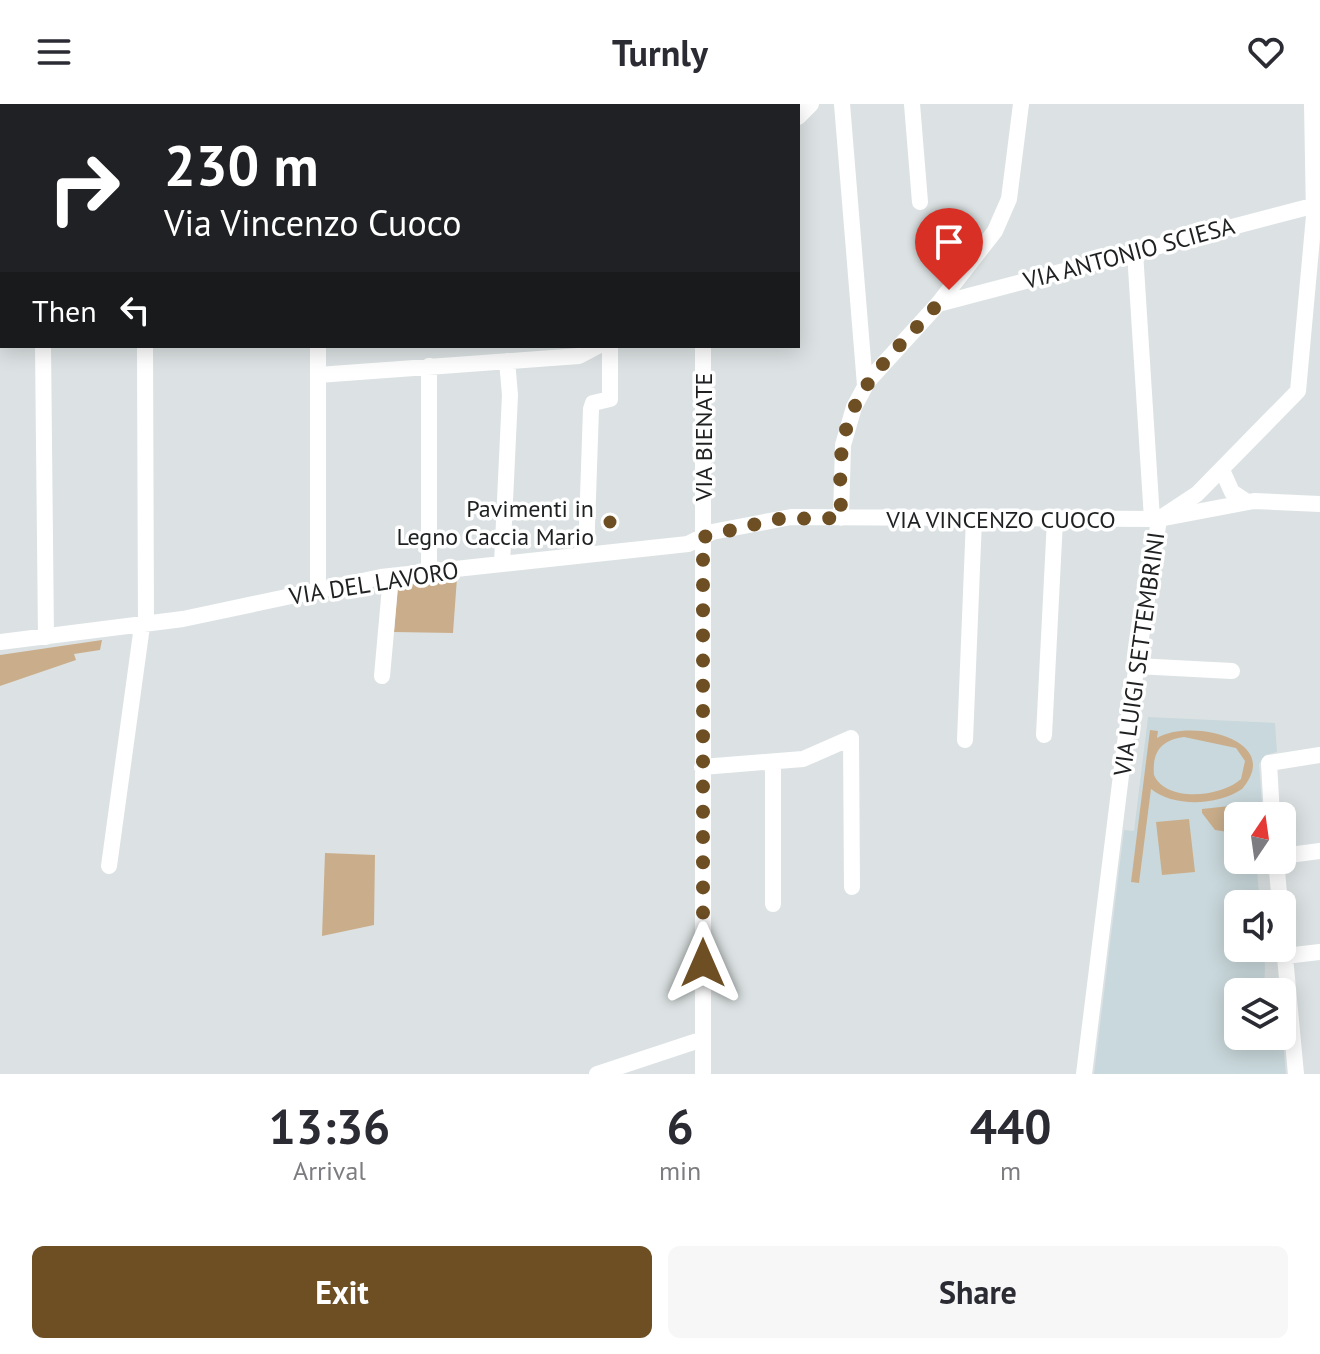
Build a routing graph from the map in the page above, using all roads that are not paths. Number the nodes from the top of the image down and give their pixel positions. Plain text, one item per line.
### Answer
1 (842, 104) edge
2 (912, 104) edge
3 (1021, 104) edge
4 (1312, 104) edge
5 (920, 202) dead end
6 (1317, 204) edge
7 (1135, 252) junction
8 (938, 304) junction
9 (43, 348) edge
10 (145, 348) edge
11 (318, 348) edge
12 (591, 348) edge
13 (610, 348) edge
14 (703, 348) edge
15 (465, 354) edge
16 (507, 361) junction
17 (429, 366) junction
18 (318, 375) junction
19 (865, 385) junction
20 (1222, 470) junction
21 (1247, 502) junction
22 (1320, 504) edge
23 (841, 518) junction
24 (974, 519) junction
25 (1155, 519) junction
26 (1055, 520) junction
27 (703, 537) junction
28 (586, 555) junction
29 (502, 564) junction
30 (429, 571) junction
31 (391, 576) junction
32 (318, 590) junction
33 (144, 625) junction
34 (46, 637) junction
35 (0, 642) edge
36 (1136, 666) junction
37 (1232, 671) dead end
38 (382, 676) dead end
39 (1044, 735) dead end
40 (965, 740) dead end
41 (1320, 755) edge
42 (773, 763) junction
43 (702, 767) junction
44 (1271, 802) edge
45 (1320, 851) edge
46 (1296, 854) edge
47 (109, 866) dead end
48 (852, 887) dead end
49 (773, 904) dead end
50 (1320, 952) edge
51 (1296, 955) edge
52 (1286, 962) edge
53 (703, 1039) junction
54 (597, 1074) edge
55 (703, 1074) edge
56 (1084, 1074) edge
57 (1296, 1074) edge

1 - 19 street
2 - 5 street
3 - 8 street
4 - 6 street, VIA LUIGI SETTEMBRINI
6 - 7 street, VIA ANTONIO SCIESA
6 - 20 street, VIA LUIGI SETTEMBRINI
7 - 8 street, VIA ANTONIO SCIESA
7 - 25 street
8 - 19 street
9 - 34 street
10 - 33 street
11 - 18 street
12 - 16 street
13 - 28 street
14 - 27 street, VIA BIENATE
15 - 16 street
15 - 17 street
16 - 29 street
17 - 18 street
17 - 30 street
18 - 32 street
19 - 23 street
20 - 21 street
20 - 25 street, VIA LUIGI SETTEMBRINI
21 - 22 street, VIA VINCENZO CUOCO
21 - 25 street, VIA VINCENZO CUOCO
23 - 24 street, VIA VINCENZO CUOCO
23 - 27 street, VIA VINCENZO CUOCO
24 - 26 street, VIA VINCENZO CUOCO
24 - 40 street
25 - 26 street, VIA VINCENZO CUOCO
25 - 36 street, VIA LUIGI SETTEMBRINI
26 - 39 street
27 - 28 street, VIA DEL LAVORO
27 - 43 street, VIA BIENATE
28 - 29 street, VIA DEL LAVORO
29 - 30 street, VIA DEL LAVORO
30 - 31 street, VIA DEL LAVORO
31 - 32 street, VIA DEL LAVORO
31 - 38 street
32 - 33 street, VIA DEL LAVORO
33 - 34 street, VIA DEL LAVORO
33 - 47 street
34 - 35 street, VIA DEL LAVORO
36 - 37 street
36 - 56 street, VIA LUIGI SETTEMBRINI
41 - 44 street
42 - 43 street
42 - 48 street
42 - 49 street
43 - 53 street, VIA BIENATE
45 - 46 street
50 - 51 street
52 - 57 street
53 - 54 street
53 - 55 street, VIA BIENATE

